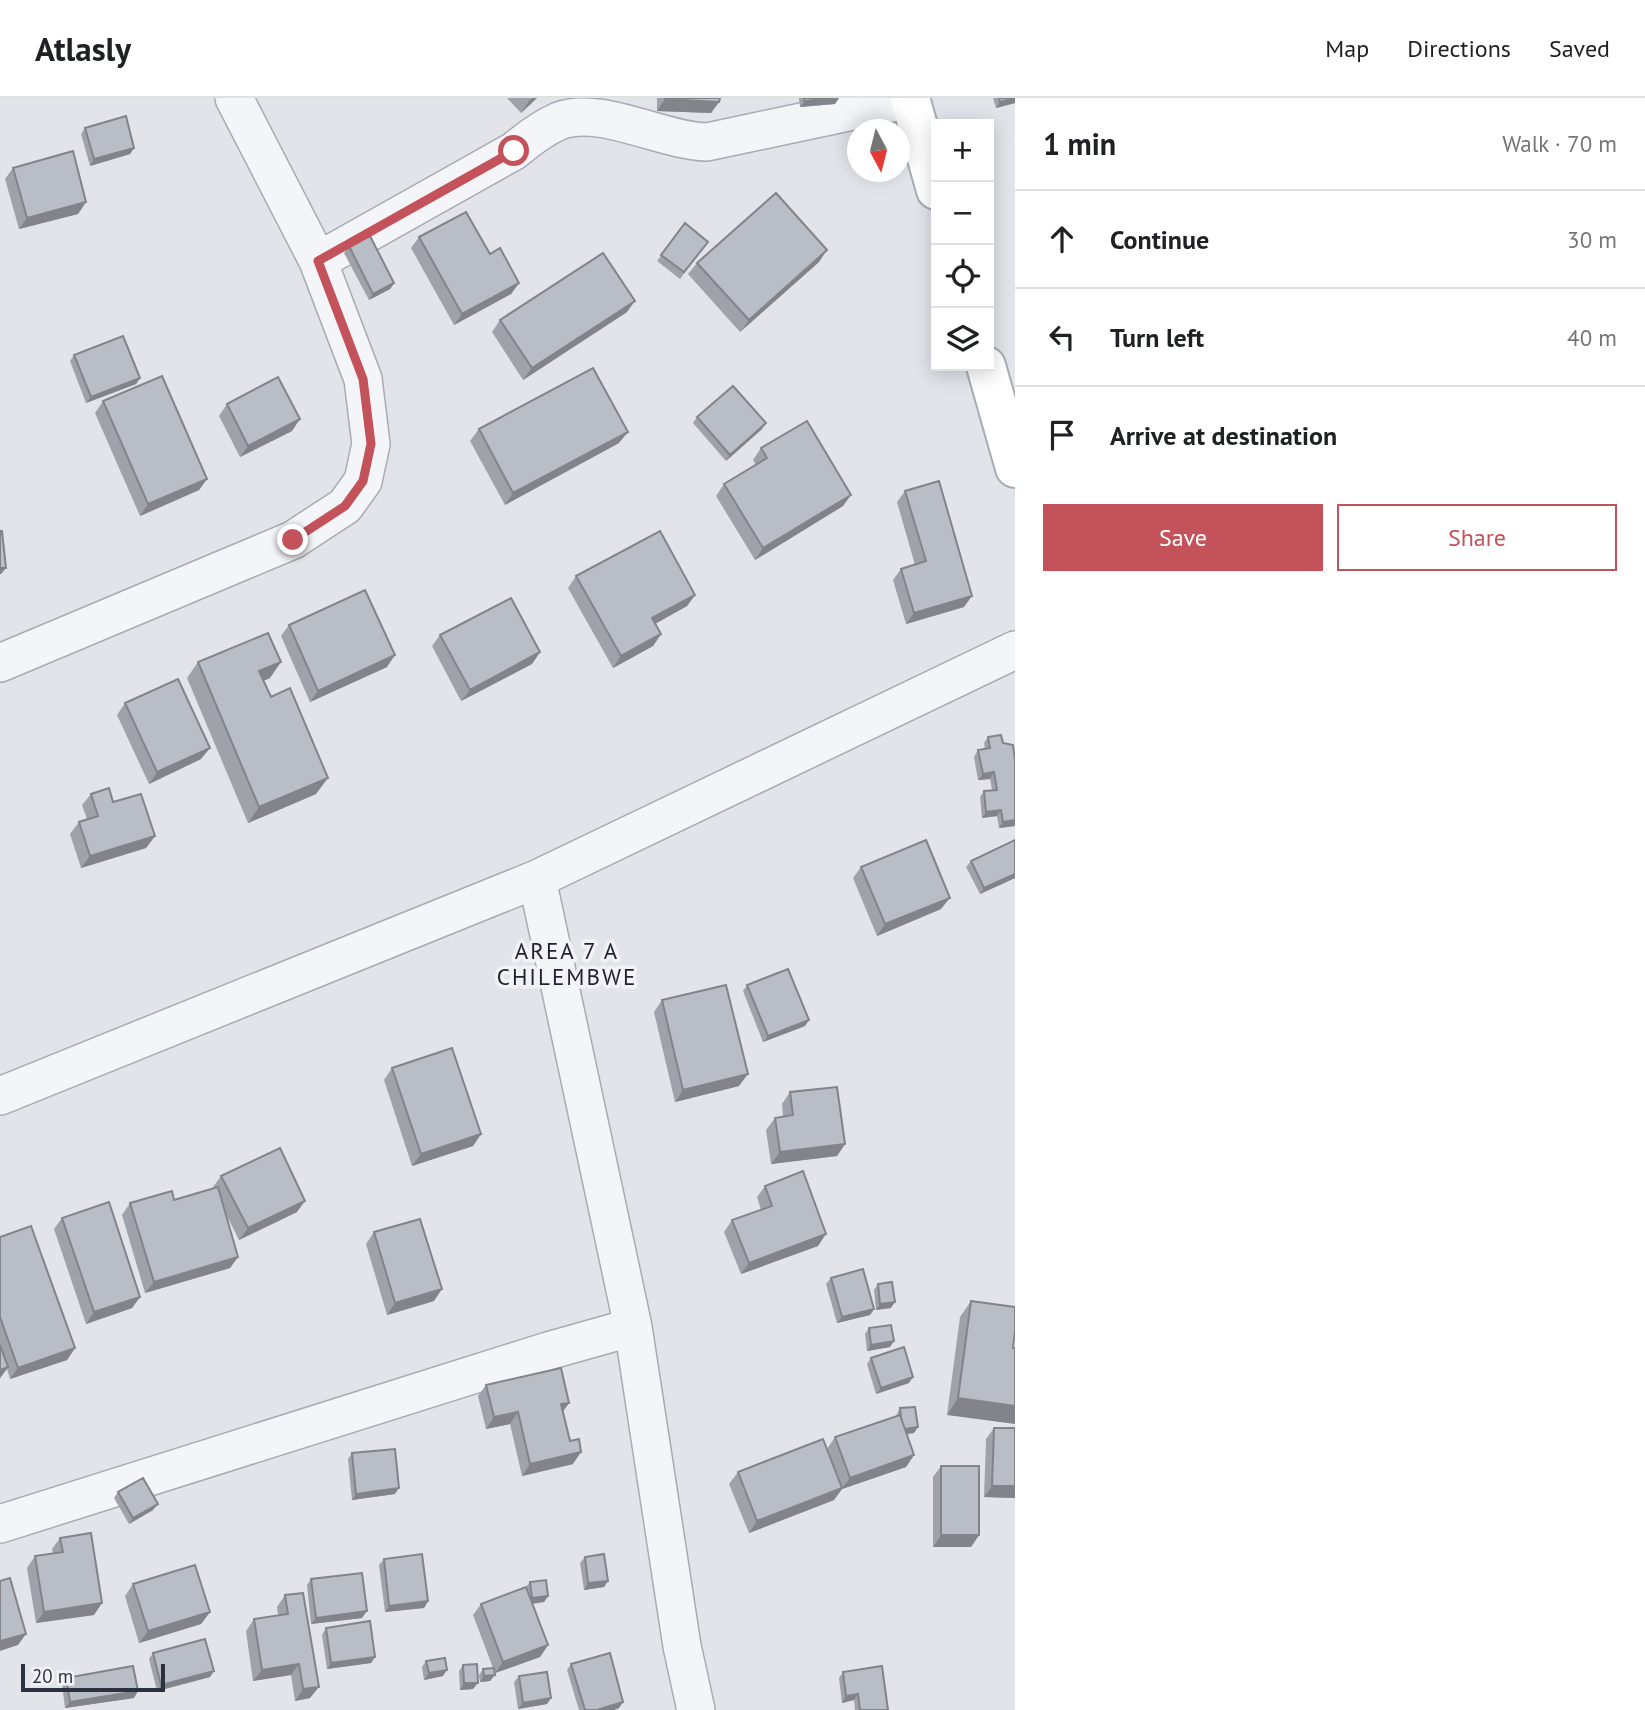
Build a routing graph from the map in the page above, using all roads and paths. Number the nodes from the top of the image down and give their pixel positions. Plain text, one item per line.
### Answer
1 (234, 98) edge
2 (910, 99) edge
3 (934, 182) edge
4 (318, 261) junction
5 (987, 371) edge
6 (1015, 468) edge
7 (1015, 650) edge
8 (0, 663) edge
9 (537, 879) junction
10 (0, 1096) edge
11 (633, 1327) junction
12 (0, 1524) edge
13 (696, 1710) edge

1 - 4 street
2 - 3 main road
2 - 4 street
4 - 8 street
5 - 6 main road
7 - 9 street
9 - 10 street
9 - 11 street
11 - 12 street
11 - 13 street

